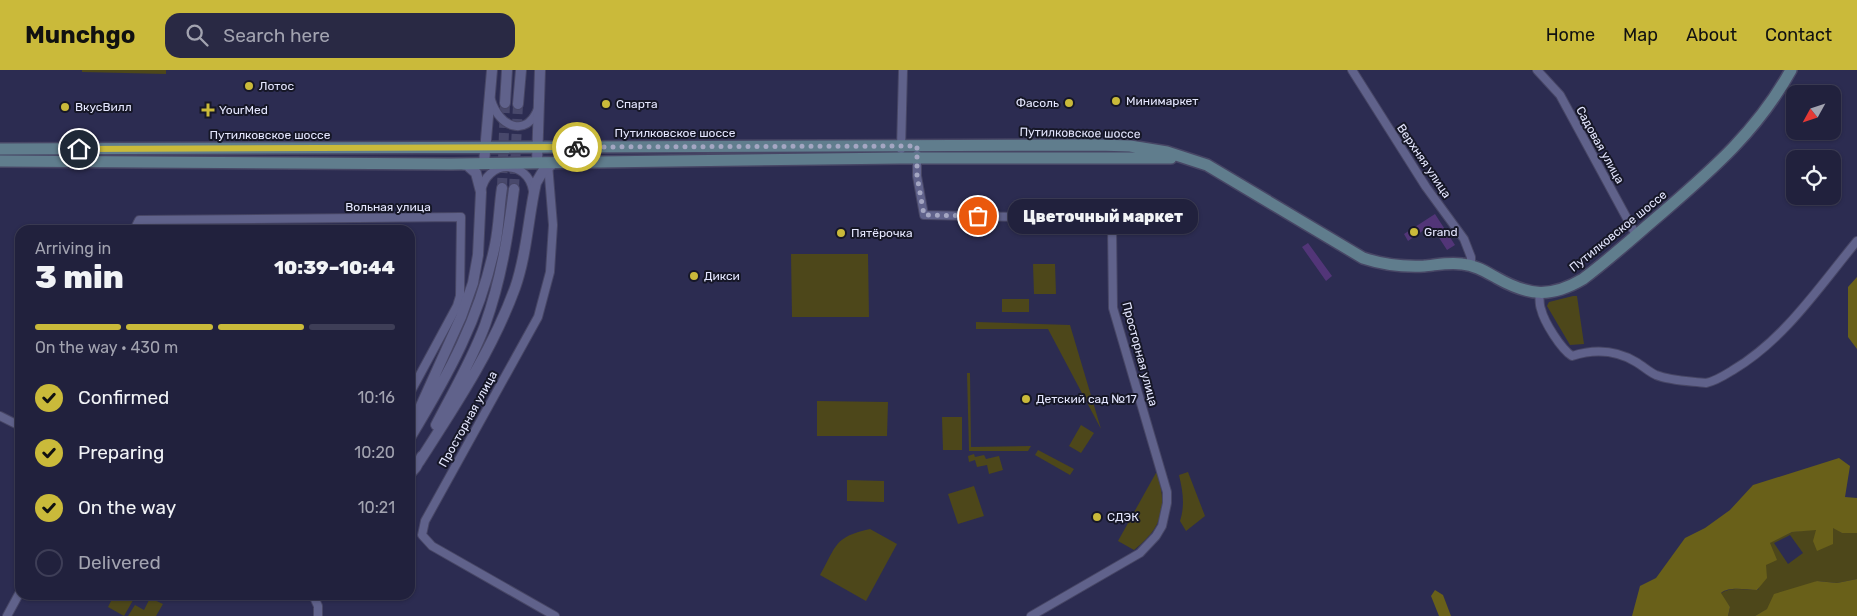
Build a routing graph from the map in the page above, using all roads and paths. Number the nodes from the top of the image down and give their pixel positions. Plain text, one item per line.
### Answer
1 (492, 70) edge
2 (507, 70) edge
3 (521, 70) edge
4 (540, 70) edge
5 (902, 70) edge
6 (1352, 70) edge
7 (1537, 70) edge
8 (1791, 70) edge
9 (490, 96) junction
10 (505, 103) tunnel mouth
11 (518, 104) tunnel mouth
12 (538, 108) junction
13 (901, 146) junction
14 (917, 146) junction
15 (485, 148) junction
16 (537, 148) junction
17 (0, 149) edge
18 (900, 158) junction
19 (917, 158) junction
20 (0, 161) edge
21 (1198, 161) junction
22 (484, 163) junction
23 (547, 163) junction
24 (461, 164) junction
25 (502, 188) tunnel mouth
26 (514, 189) tunnel mouth
27 (481, 192) junction
28 (533, 196) junction
29 (136, 225) edge
30 (1636, 235) junction
31 (1857, 241) edge
32 (1471, 266) junction
33 (1539, 293) junction
34 (415, 384) edge
35 (0, 416) edge
36 (415, 419) edge
37 (15, 424) edge
38 (415, 430) edge
39 (419, 462) junction
40 (415, 467) edge
41 (16, 600) edge
42 (315, 600) edge
43 (7, 616) edge
44 (318, 616) edge
45 (555, 616) edge
46 (1031, 616) edge

1 - 9 street
2 - 10 street
3 - 11 street
4 - 12 street
5 - 13 street
6 - 32 street, Верхняя улица
7 - 30 street, Садовая улица
8 - 30 main road, Путилковское шоссе
9 - 12 street
9 - 15 street
12 - 16 street
13 - 14 main road, Путилковское шоссе
13 - 16 main road, Путилковское шоссе
13 - 18 street
14 - 19 street, Просторная улица
14 - 21 main road, Путилковское шоссе
15 - 16 main road, Путилковское шоссе
15 - 17 main road, Путилковское шоссе
15 - 22 street
16 - 23 street
18 - 19 main road, Путилковское шоссе
18 - 23 main road, Путилковское шоссе
19 - 21 main road, Путилковское шоссе
19 - 46 street, Просторная улица
20 - 24 main road, Путилковское шоссе
21 - 32 main road, Путилковское шоссе
22 - 23 main road, Путилковское шоссе
22 - 24 main road, Путилковское шоссе
23 - 28 street
23 - 45 street, Просторная улица
24 - 27 street
25 - 38 street
26 - 39 street
27 - 28 street
27 - 36 street
28 - 39 street
29 - 34 street, Вольная улица
30 - 33 main road, Путилковское шоссе
31 - 33 street
32 - 33 main road, Путилковское шоссе
35 - 37 street
39 - 40 street
41 - 43 street
42 - 44 street

